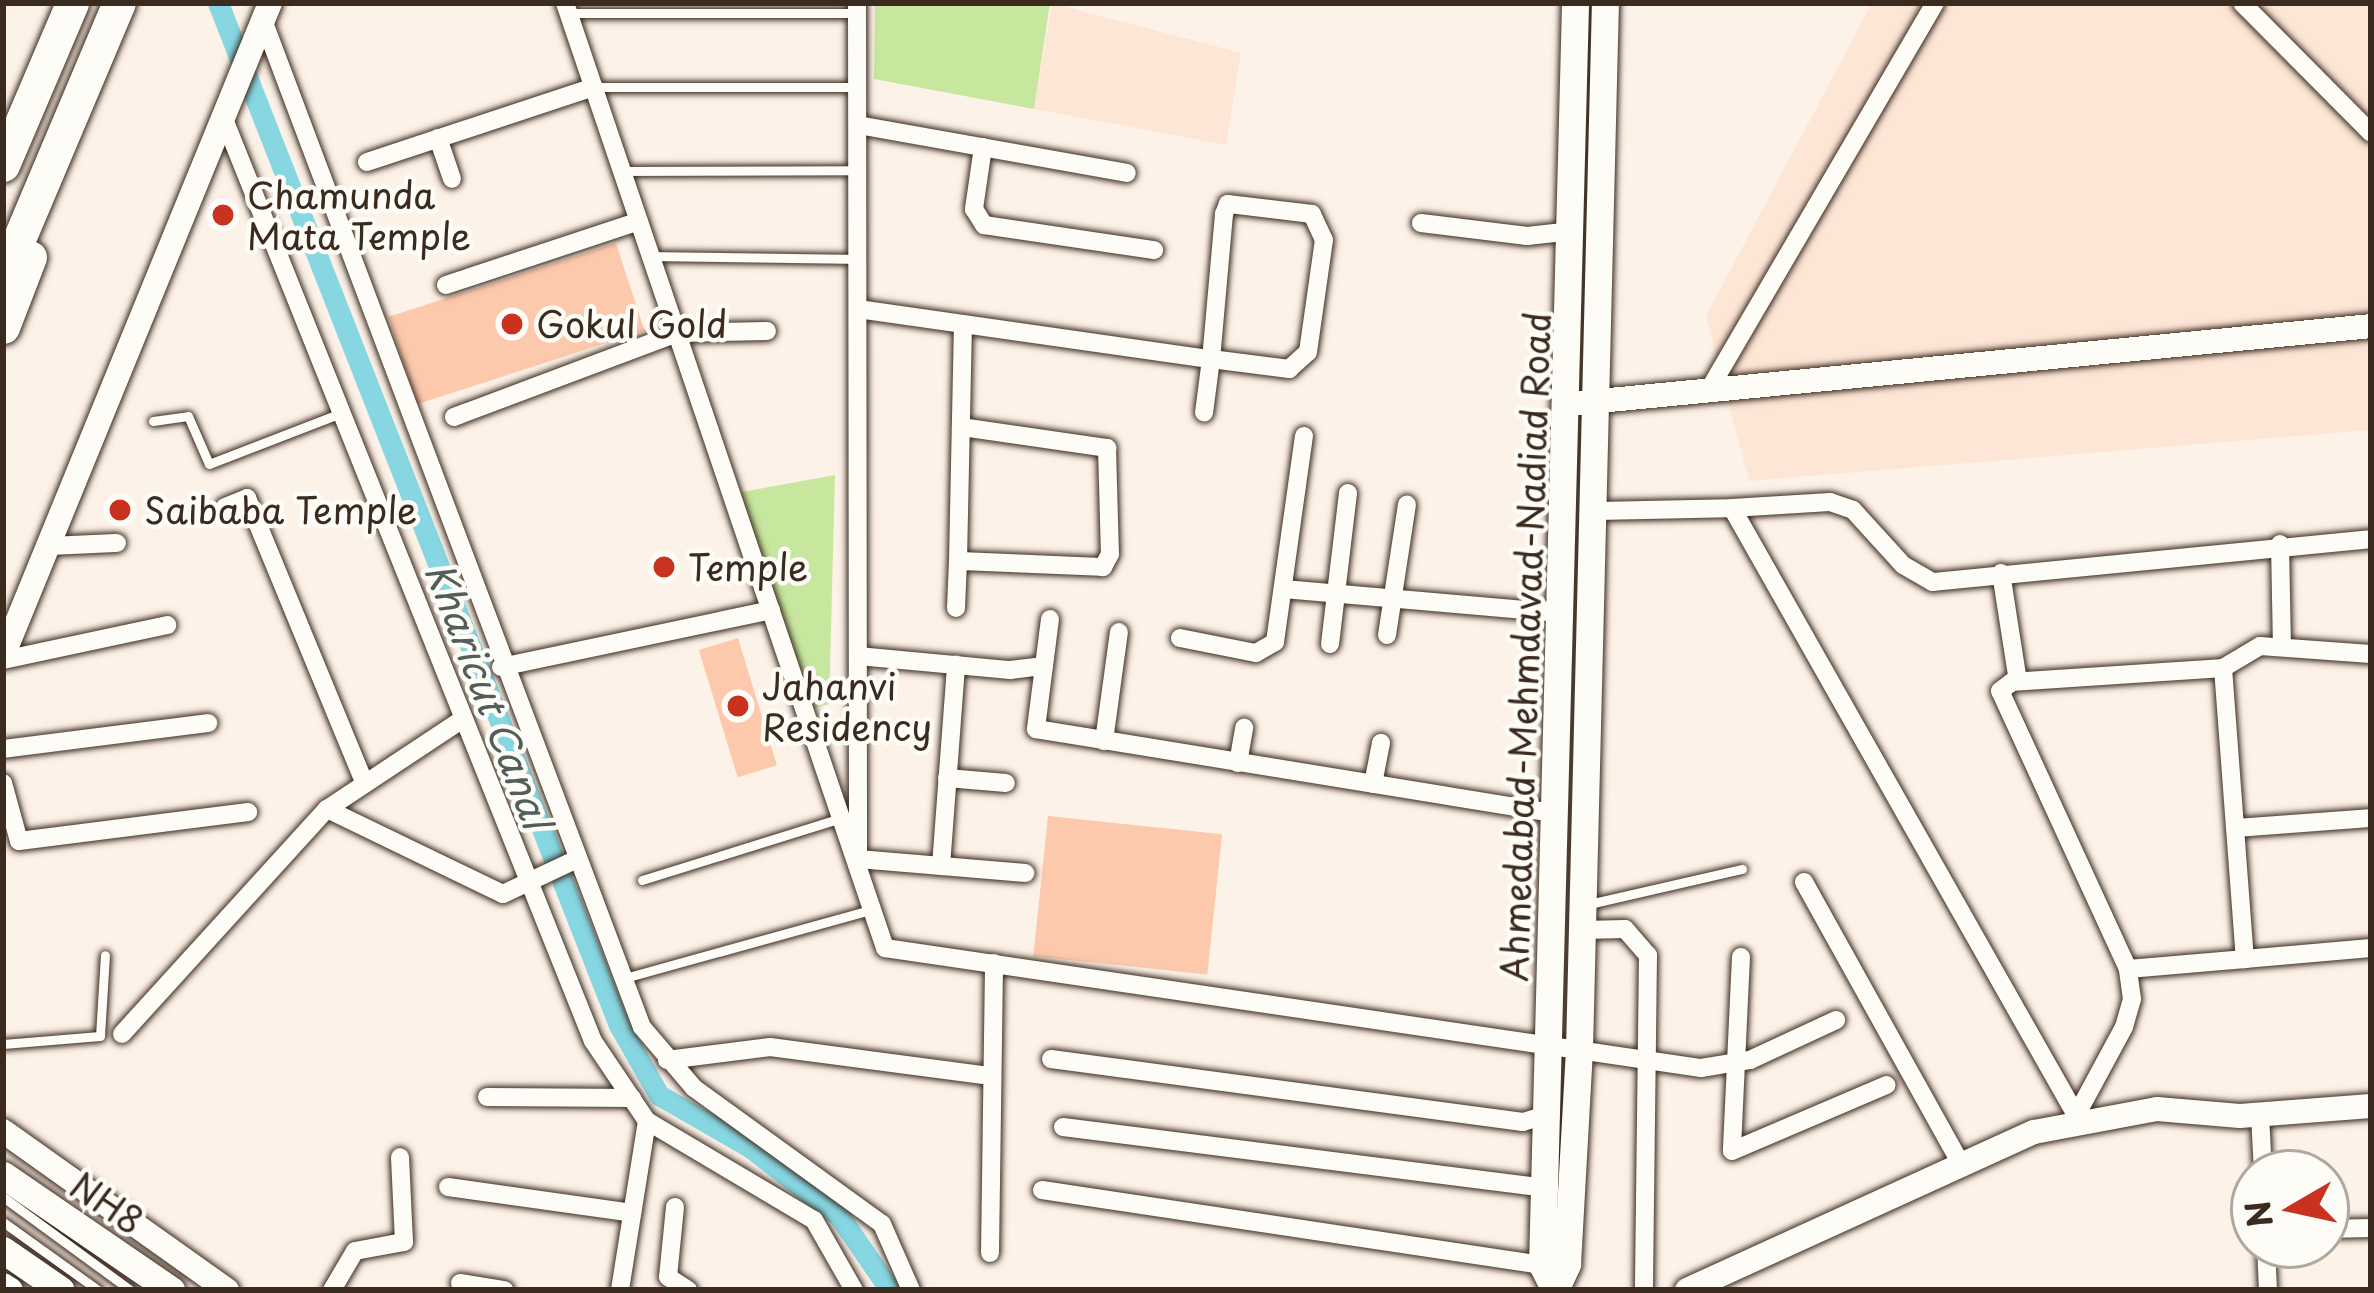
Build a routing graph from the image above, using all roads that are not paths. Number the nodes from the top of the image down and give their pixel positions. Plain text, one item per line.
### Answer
1 (71, 3) edge
2 (118, 3) edge
3 (1575, 3) edge
4 (1605, 3) edge
5 (1935, 3) edge
6 (2242, 3) edge
7 (567, 8) edge
8 (857, 8) edge
9 (266, 11) edge
10 (594, 87) junction
11 (857, 87) junction
12 (222, 114) junction
13 (857, 125) junction
14 (2371, 133) edge
15 (438, 138) junction
16 (983, 147) junction
17 (56, 151) junction
18 (367, 161) dead end
19 (3, 165) edge
20 (858, 170) junction
21 (621, 171) junction
22 (1127, 173) dead end
23 (452, 179) dead end
24 (639, 221) junction
25 (1421, 224) dead end
26 (1574, 231) junction
27 (1154, 250) dead end
28 (651, 256) junction
29 (857, 259) junction
30 (3, 277) edge
31 (446, 285) dead end
32 (858, 309) junction
33 (963, 324) junction
34 (2371, 326) edge
35 (3, 327) edge
36 (767, 331) dead end
37 (678, 333) junction
38 (1211, 359) junction
39 (1710, 388) junction
40 (1582, 403) junction
41 (344, 412) junction
42 (1204, 413) dead end
43 (454, 417) dead end
44 (153, 421) dead end
45 (961, 427) junction
46 (1304, 436) dead end
47 (1348, 493) dead end
48 (1407, 505) dead end
49 (225, 507) dead end
50 (1732, 508) junction
51 (1594, 511) junction
52 (2371, 539) edge
53 (117, 542) dead end
54 (2280, 544) junction
55 (48, 546) junction
56 (958, 561) junction
57 (2001, 573) junction
58 (1284, 589) junction
59 (1336, 595) junction
60 (1392, 600) junction
61 (956, 608) dead end
62 (771, 610) junction
63 (1559, 613) junction
64 (1050, 619) dead end
65 (167, 626) dead end
66 (1119, 632) dead end
67 (1387, 635) dead end
68 (1180, 638) dead end
69 (1330, 644) dead end
70 (2282, 646) junction
71 (2371, 654) edge
72 (858, 656) junction
73 (3, 658) edge
74 (956, 665) junction
75 (1044, 666) junction
76 (501, 668) junction
77 (2223, 668) junction
78 (2018, 681) junction
79 (464, 719) junction
80 (208, 723) dead end
81 (1244, 728) dead end
82 (1104, 741) junction
83 (1381, 743) dead end
84 (3, 748) edge
85 (1238, 763) junction
86 (947, 778) junction
87 (3, 783) edge
88 (1006, 783) dead end
89 (365, 784) junction
90 (1373, 784) junction
91 (327, 809) junction
92 (248, 812) dead end
93 (1553, 813) junction
94 (841, 818) junction
95 (2371, 818) edge
96 (2235, 828) junction
97 (573, 861) junction
98 (858, 864) junction
99 (941, 866) junction
100 (1742, 869) dead end
101 (1024, 873) dead end
102 (535, 878) junction
103 (642, 880) dead end
104 (1804, 882) dead end
105 (872, 909) junction
106 (1583, 918) junction
107 (2371, 949) edge
108 (105, 956) dead end
109 (1741, 957) dead end
110 (2246, 958) junction
111 (994, 963) junction
112 (2128, 969) junction
113 (621, 980) junction
114 (1836, 1020) dead end
115 (122, 1034) dead end
116 (3, 1044) edge
117 (1549, 1044) junction
118 (1579, 1048) junction
119 (1051, 1059) dead end
120 (1649, 1059) junction
121 (668, 1060) junction
122 (1733, 1065) junction
123 (989, 1076) junction
124 (1887, 1084) dead end
125 (487, 1097) dead end
126 (632, 1098) junction
127 (2371, 1106) edge
128 (1546, 1115) junction
129 (2260, 1115) junction
130 (2073, 1120) junction
131 (647, 1121) junction
132 (1063, 1127) dead end
133 (3, 1131) edge
134 (2262, 1149) edge
135 (400, 1157) dead end
136 (1962, 1166) junction
137 (3, 1175) edge
138 (448, 1187) dead end
139 (1544, 1188) junction
140 (1042, 1190) dead end
141 (3, 1197) edge
142 (675, 1207) dead end
143 (632, 1213) junction
144 (3, 1222) edge
145 (168, 1247) junction
146 (3, 1250) edge
147 (990, 1253) dead end
148 (460, 1282) dead end
149 (1550, 1282) edge
150 (3, 1285) edge
151 (150, 1285) edge
152 (50, 1287) edge
153 (10, 1290) edge
154 (98, 1290) edge
155 (227, 1290) edge
156 (332, 1290) edge
157 (504, 1290) edge
158 (620, 1290) edge
159 (688, 1290) edge
160 (854, 1290) edge
161 (911, 1290) edge
162 (1644, 1290) edge
163 (1687, 1290) edge

1 - 19 highway
2 - 17 highway
3 - 26 main road, Ahmedabad-Mehmdavad-Nadiad Road
4 - 40 main road
5 - 39 street
6 - 14 street
7 - 8 lane
7 - 10 street
8 - 11 street
9 - 12 street
9 - 76 street
10 - 11 lane
10 - 15 street
10 - 21 street
11 - 13 street
12 - 41 street
12 - 55 street
13 - 16 street
13 - 20 street
15 - 18 street
15 - 23 street
16 - 22 street
16 - 27 street
17 - 30 highway
17 - 35 highway
20 - 21 lane
20 - 29 street
21 - 24 street
24 - 28 street
24 - 31 street
25 - 26 street
26 - 40 main road, Ahmedabad-Mehmdavad-Nadiad Road
28 - 29 lane
28 - 37 street
29 - 32 street
32 - 33 street
32 - 72 street
33 - 38 street
33 - 45 street
34 - 39 street
36 - 37 street
37 - 43 street
37 - 62 street
38 - 38 street
38 - 42 street
39 - 40 street
40 - 51 main road
40 - 63 main road, Ahmedabad-Mehmdavad-Nadiad Road
41 - 44 lane
41 - 79 street
45 - 56 street
45 - 56 street
46 - 58 street
47 - 59 street
48 - 60 street
49 - 89 street
50 - 51 street
50 - 57 street
50 - 130 street
51 - 106 main road
52 - 54 street
53 - 55 street
54 - 57 street
54 - 70 street
55 - 73 street
56 - 61 street
57 - 78 street
58 - 59 street
58 - 68 street
59 - 60 street
59 - 69 street
60 - 63 street
60 - 67 street
62 - 76 street
62 - 94 street
63 - 93 main road, Ahmedabad-Mehmdavad-Nadiad Road
64 - 75 street
65 - 73 street
66 - 82 street
70 - 71 street
70 - 77 street
72 - 74 street
72 - 98 street
74 - 75 street
74 - 86 street
75 - 82 street
76 - 97 street
77 - 78 street
77 - 96 street
78 - 112 street
79 - 89 street
79 - 102 street
80 - 84 street
81 - 85 street
82 - 85 street
83 - 90 street
85 - 90 street
86 - 88 street
86 - 99 street
87 - 92 street
89 - 91 street
90 - 93 street
91 - 102 street
91 - 115 street
93 - 117 main road, Ahmedabad-Mehmdavad-Nadiad Road
94 - 98 street
94 - 103 lane
95 - 96 street
96 - 110 street
97 - 102 street
97 - 113 street
98 - 99 street
98 - 105 street
99 - 101 street
100 - 106 lane
102 - 126 street
104 - 136 street
105 - 111 street
105 - 113 lane
106 - 118 main road
106 - 120 street
107 - 110 street
108 - 116 lane
109 - 122 street
110 - 112 street
111 - 117 street
111 - 123 street
112 - 130 street
113 - 121 street
114 - 122 street
117 - 118 street
117 - 128 main road, Ahmedabad-Mehmdavad-Nadiad Road
118 - 120 street
118 - 149 main road
119 - 128 street
120 - 122 street
120 - 162 street
121 - 123 street
121 - 161 street
122 - 124 street
123 - 147 street
125 - 126 street
126 - 131 street
127 - 129 street
128 - 139 main road, Ahmedabad-Mehmdavad-Nadiad Road
129 - 130 street
129 - 134 street
130 - 136 street
131 - 143 street
131 - 160 street
132 - 139 street
133 - 145 street
135 - 156 street
136 - 163 street
137 - 151 main road, NH8
138 - 143 street
139 - 149 main road, Ahmedabad-Mehmdavad-Nadiad Road
140 - 149 street
141 - 151 lane
142 - 159 street
143 - 158 street
144 - 154 lane
145 - 151 street
145 - 155 street
146 - 152 main road
148 - 157 street
150 - 153 street

